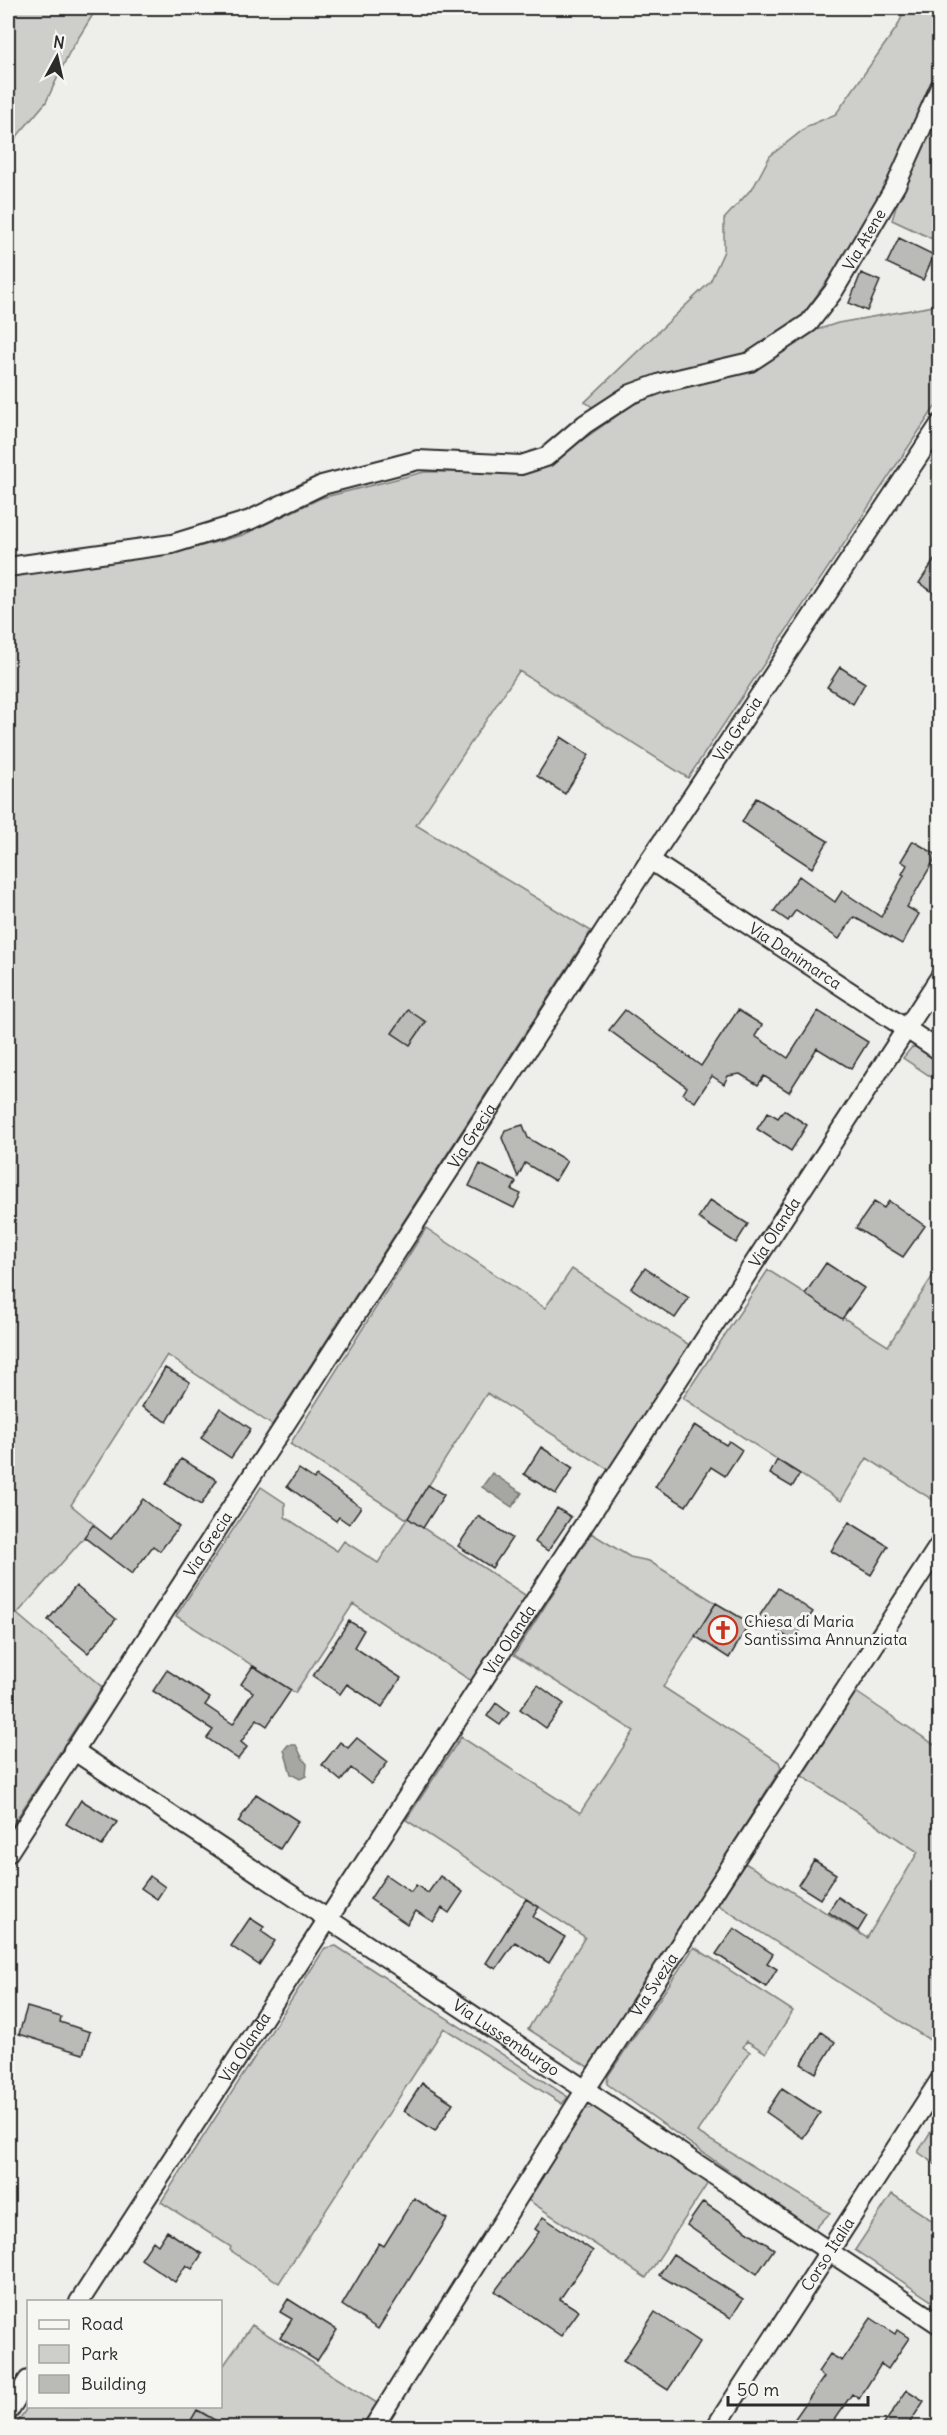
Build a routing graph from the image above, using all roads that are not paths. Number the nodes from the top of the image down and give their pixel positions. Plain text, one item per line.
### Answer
1 (939, 87) edge
2 (939, 424) edge
3 (8, 567) edge
4 (650, 860) junction
5 (939, 977) edge
6 (906, 1028) junction
7 (939, 1051) edge
8 (939, 1544) edge
9 (73, 1750) junction
10 (8, 1853) edge
11 (328, 1921) junction
12 (939, 2080) edge
13 (586, 2089) junction
14 (829, 2251) junction
15 (80, 2300) edge
16 (939, 2325) edge
17 (27, 2382) edge
18 (8, 2412) edge
19 (373, 2427) edge
20 (715, 2427) edge

1 - 3 street, Via Atene
2 - 4 street, Via Grecia
4 - 6 street, Via Danimarca
4 - 9 street, Via Grecia
5 - 6 street, Via Olanda
6 - 7 street, Via Danimarca
6 - 11 street, Via Olanda
8 - 13 street, Via Svezia
9 - 10 street, Via Grecia
9 - 11 street, Via Lussemburgo
11 - 13 street, Via Lussemburgo
11 - 15 street, Via Olanda
12 - 14 street, Corso Italia
13 - 14 street, Via Lussemburgo
13 - 19 street, Via Svezia
14 - 16 street, Via Lussemburgo
14 - 20 street, Corso Italia
17 - 18 street

